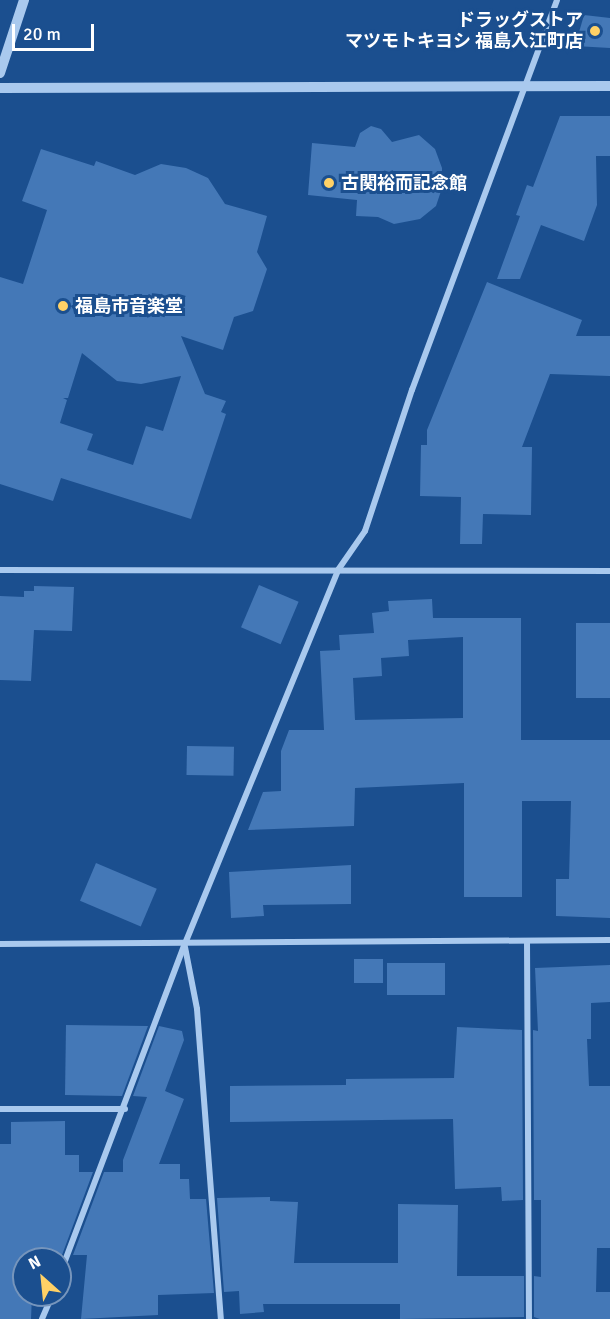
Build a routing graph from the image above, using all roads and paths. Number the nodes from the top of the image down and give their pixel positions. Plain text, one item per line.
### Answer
1 (24, 0) edge
2 (557, 0) edge
3 (0, 73) edge
4 (528, 85) junction
5 (610, 86) edge
6 (0, 88) edge
7 (0, 570) edge
8 (338, 570) junction
9 (610, 571) edge
10 (610, 940) edge
11 (527, 941) junction
12 (0, 944) edge
13 (184, 946) junction
14 (0, 1109) edge
15 (125, 1109) junction
16 (71, 1247) edge
17 (221, 1319) edge
18 (528, 1319) edge

1 - 3 street
2 - 4 street
4 - 5 street
4 - 6 street
4 - 8 street
7 - 8 street
8 - 9 street
8 - 13 street
10 - 11 street
11 - 13 street
11 - 18 street
12 - 13 street
13 - 15 street
13 - 17 street
14 - 15 street
15 - 16 street

